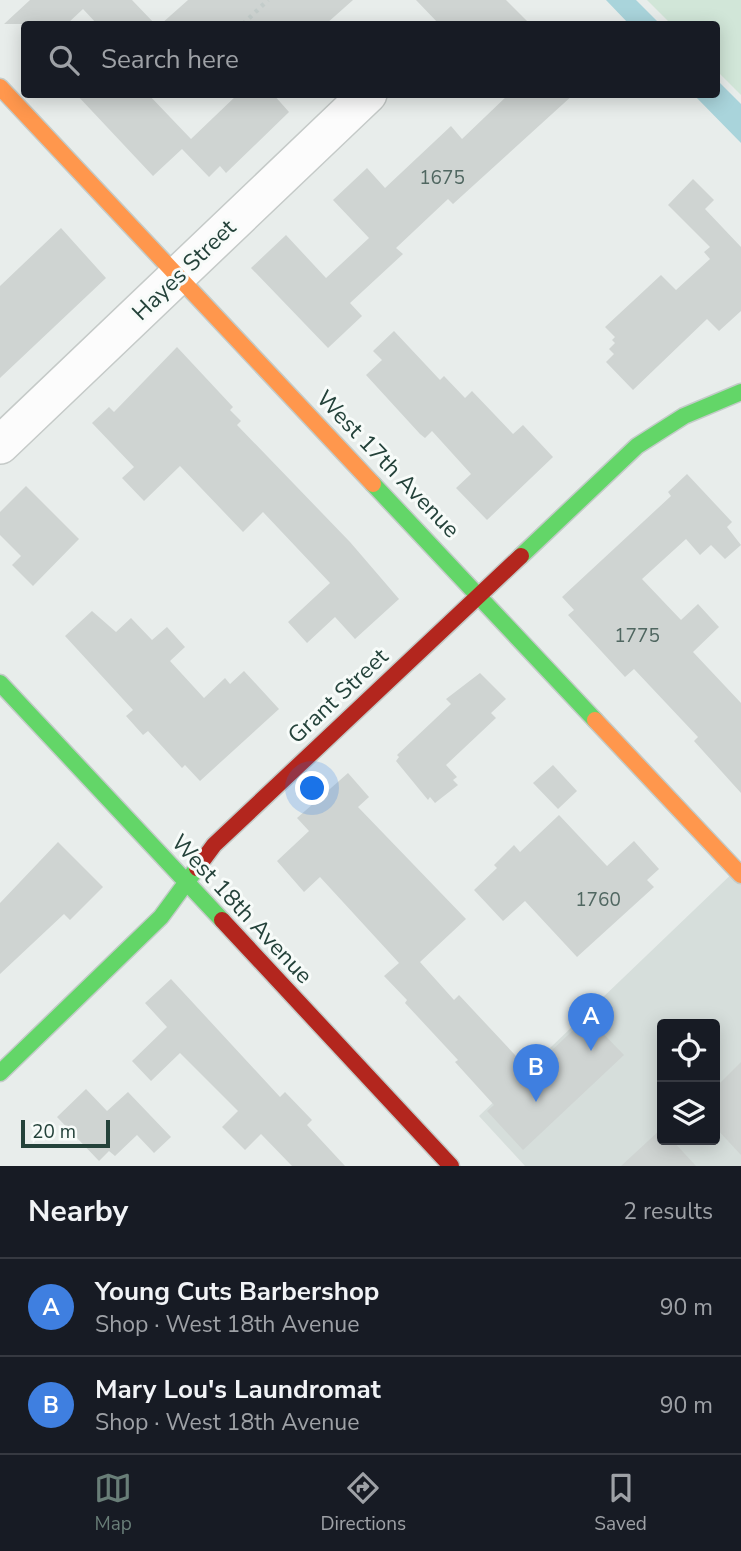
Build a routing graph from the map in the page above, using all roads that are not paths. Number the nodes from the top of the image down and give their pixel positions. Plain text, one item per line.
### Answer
1 (0, 87) edge
2 (364, 98) edge
3 (178, 276) junction
4 (741, 392) edge
5 (0, 445) edge
6 (480, 593) junction
7 (0, 683) edge
8 (741, 875) edge
9 (186, 882) junction
10 (0, 1073) edge
11 (451, 1166) edge

1 - 3 street, West 17th Avenue
2 - 3 street, Hayes Street
3 - 5 street, Hayes Street
3 - 6 street, West 17th Avenue
4 - 6 street, Grant Street
6 - 8 street, West 17th Avenue
6 - 9 street, Grant Street
7 - 9 street, West 18th Avenue
9 - 10 street, Grant Street
9 - 11 street, West 18th Avenue

